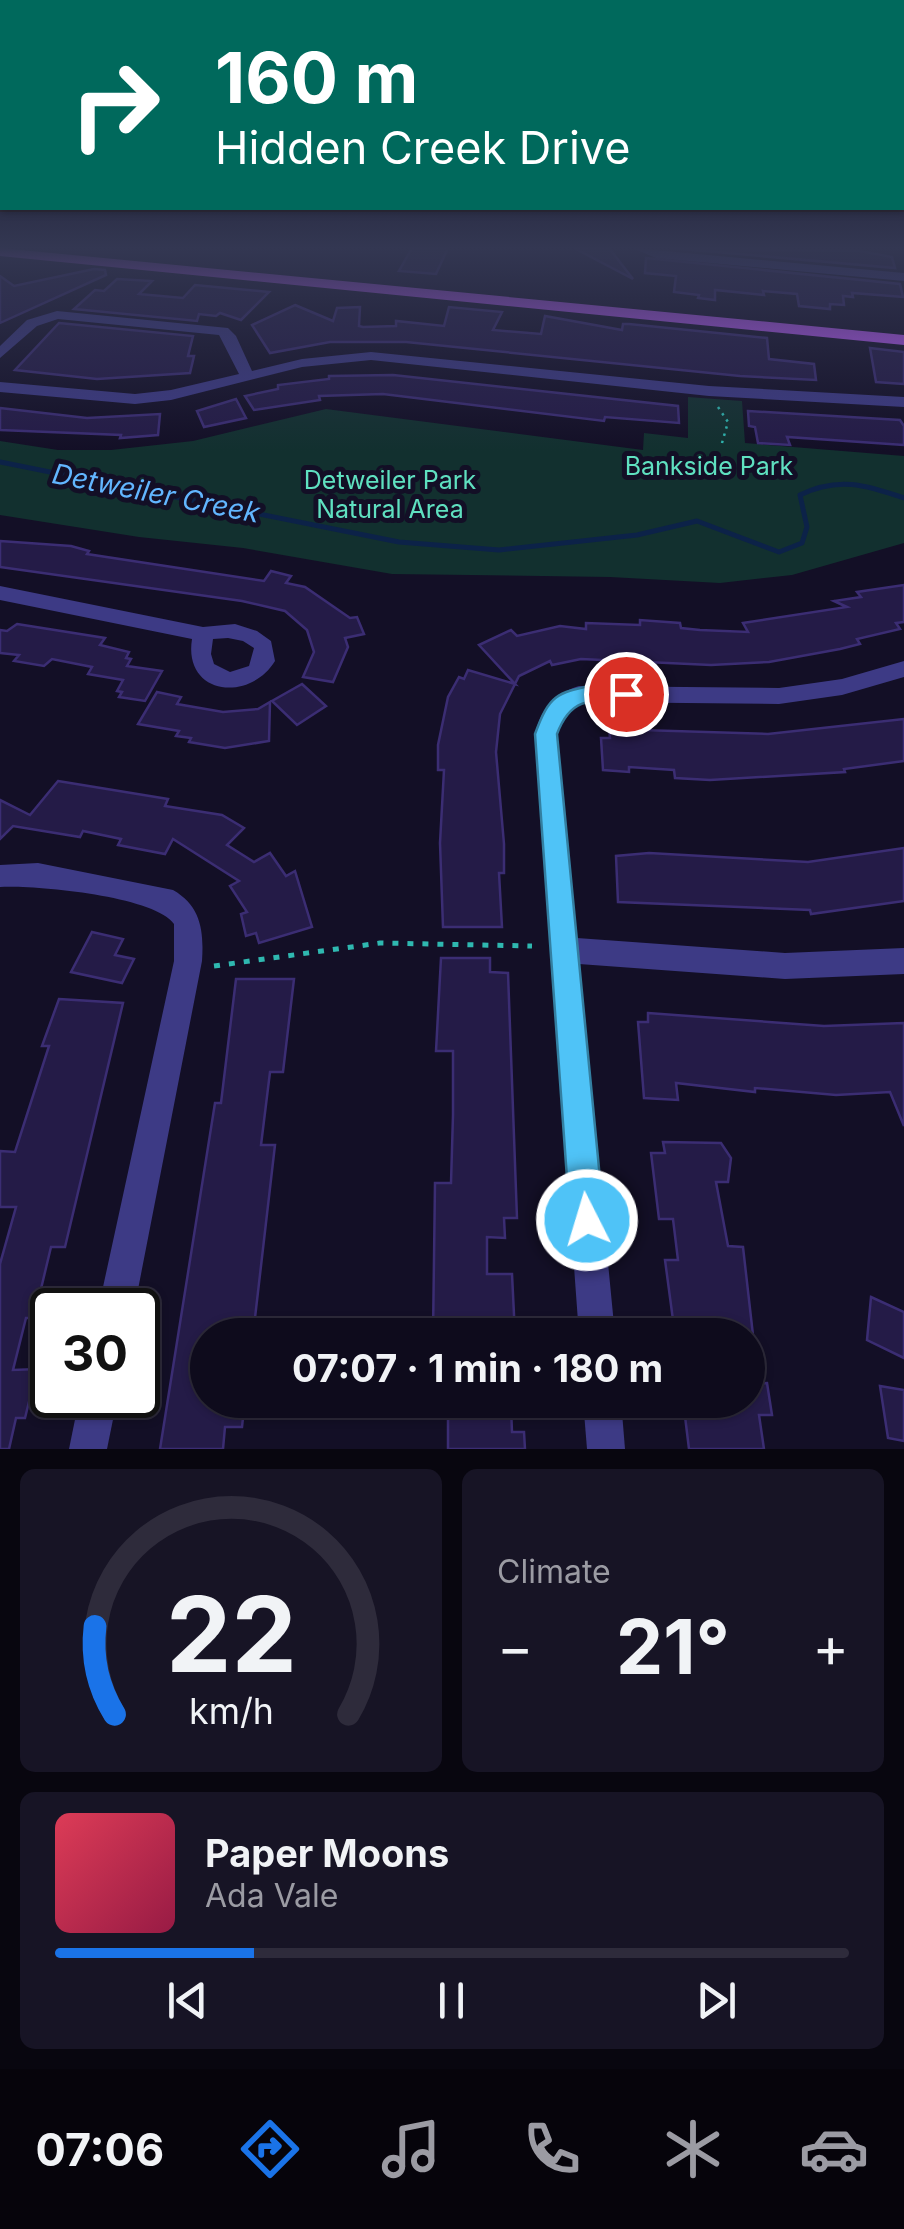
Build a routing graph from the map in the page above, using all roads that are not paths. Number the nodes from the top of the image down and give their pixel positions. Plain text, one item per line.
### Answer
1 (59, 316) edge
2 (82, 316) edge
3 (685, 316) edge
4 (699, 316) edge
5 (904, 336) edge
6 (0, 354) edge
7 (247, 376) junction
8 (0, 388) edge
9 (904, 402) edge
10 (0, 593) edge
11 (203, 634) dead end
12 (904, 669) edge
13 (0, 876) edge
14 (565, 950) junction
15 (904, 960) edge
16 (121, 1288) edge
17 (596, 1318) edge
18 (94, 1418) edge
19 (603, 1418) edge
20 (88, 1449) edge
21 (606, 1449) edge

1 - 6 street
2 - 7 street
3 - 5 main road
4 - 5 main road
7 - 8 street
7 - 9 street
10 - 11 street
12 - 14 street
13 - 16 street
14 - 15 street
14 - 17 street
18 - 20 street
19 - 21 street

